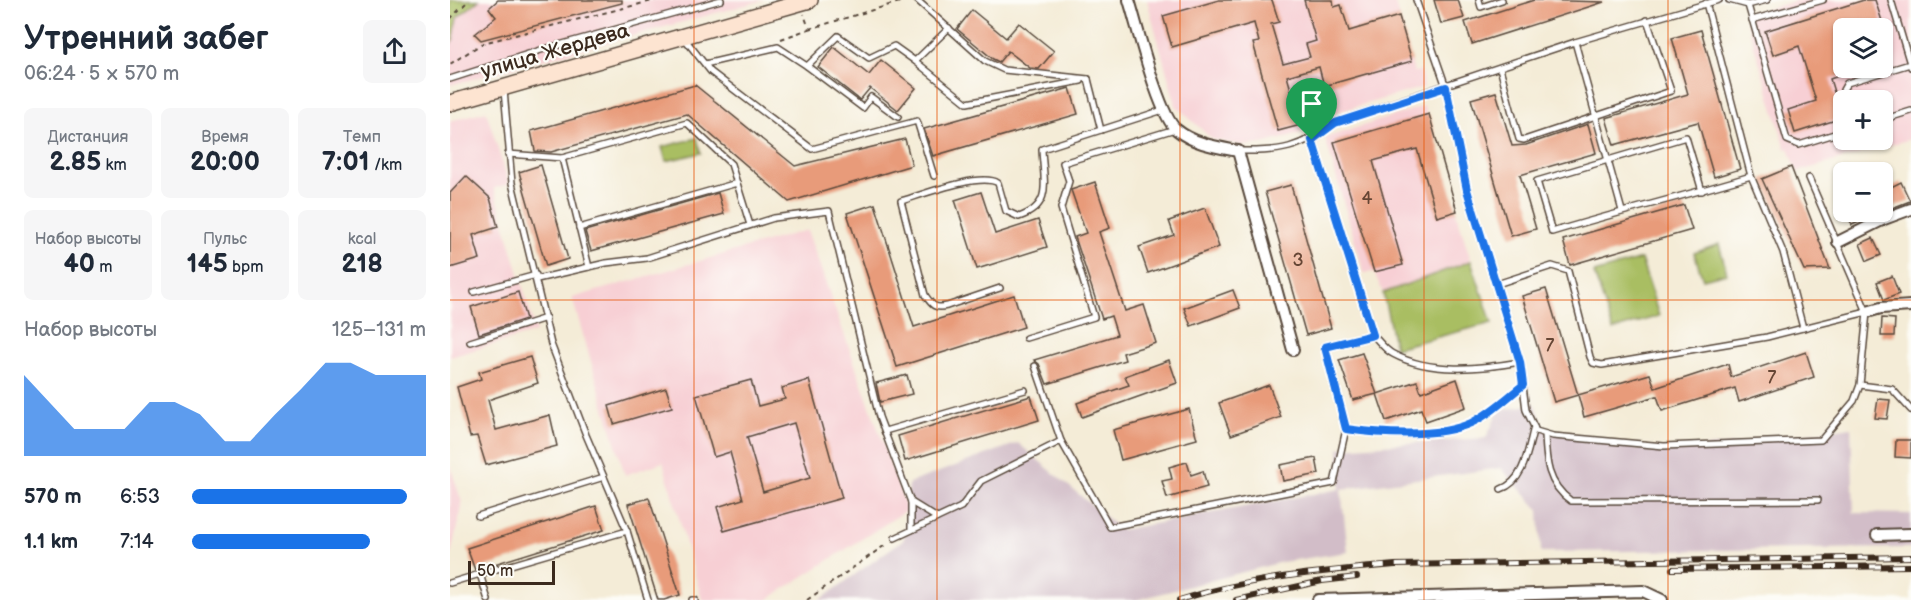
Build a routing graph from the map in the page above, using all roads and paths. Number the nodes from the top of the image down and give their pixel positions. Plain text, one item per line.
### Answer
1 (469, 0) edge
2 (656, 0) edge
3 (721, 0) edge
4 (906, 0) edge
5 (917, 0) edge
6 (1130, 0) edge
7 (1416, 0) edge
8 (1479, 0) edge
9 (1502, 0) edge
10 (1719, 0) edge
11 (1729, 0) edge
12 (1767, 0) edge
13 (1823, 0) edge
14 (1892, 0) edge
15 (805, 1) edge
16 (1706, 3) junction
17 (1748, 5) junction
18 (450, 19) edge
19 (1647, 20) junction
20 (1752, 20) junction
21 (949, 28) junction
22 (809, 29) junction
23 (683, 36) junction
24 (1575, 42) junction
25 (777, 47) junction
26 (915, 61) junction
27 (450, 64) edge
28 (705, 64) junction
29 (807, 66) junction
30 (1911, 66) edge
31 (1500, 68) junction
32 (1088, 79) junction
33 (450, 80) edge
34 (1446, 87) junction
35 (504, 88) junction
36 (1843, 90) edge
37 (450, 103) edge
38 (1163, 110) junction
39 (1911, 111) edge
40 (1596, 115) junction
41 (898, 117) dead end
42 (1893, 117) edge
43 (1175, 129) junction
44 (1101, 130) junction
45 (1833, 134) edge
46 (1312, 140) junction
47 (1238, 152) junction
48 (508, 154) junction
49 (562, 158) junction
50 (1608, 159) junction
51 (934, 176) dead end
52 (1751, 176) junction
53 (1809, 178) dead end
54 (737, 183) junction
55 (1702, 191) junction
56 (1911, 209) edge
57 (1622, 211) junction
58 (750, 225) junction
59 (579, 228) junction
60 (1838, 242) junction
61 (589, 267) junction
62 (537, 277) junction
63 (1497, 285) junction
64 (1000, 288) dead end
65 (474, 292) dead end
66 (1911, 306) edge
67 (1867, 312) junction
68 (546, 318) junction
69 (1803, 328) junction
70 (1373, 335) junction
71 (1026, 338) dead end
72 (470, 342) dead end
73 (1293, 350) dead end
74 (1520, 362) junction
75 (1035, 366) dead end
76 (1523, 385) junction
77 (1860, 385) junction
78 (1025, 390) dead end
79 (1911, 410) edge
80 (1534, 427) junction
81 (1346, 429) junction
82 (885, 431) junction
83 (1545, 434) junction
84 (1061, 441) junction
85 (603, 477) junction
86 (1501, 489) dead end
87 (1818, 500) dead end
88 (911, 502) junction
89 (478, 516) dead end
90 (937, 518) junction
91 (911, 530) junction
92 (627, 531) junction
93 (1911, 534) edge
94 (1877, 535) dead end
95 (895, 538) joint
96 (480, 574) junction
97 (450, 583) edge
98 (1641, 595) edge
99 (488, 600) edge
100 (648, 600) edge
101 (807, 600) edge
102 (1320, 600) edge
103 (1662, 600) edge

1 - 18 path
2 - 27 path
3 - 33 lane
4 - 22 path
5 - 21 lane
6 - 38 street
7 - 34 lane
8 - 9 lane
10 - 16 lane
11 - 17 lane
12 - 17 lane
13 - 20 lane
14 - 30 lane
15 - 22 path
15 - 23 main road, улица Жердева
16 - 19 lane
16 - 52 lane
17 - 20 lane
19 - 24 lane
19 - 40 lane
20 - 45 lane
21 - 26 lane
21 - 32 lane
22 - 25 path
23 - 28 lane
23 - 35 main road, улица Жердева
24 - 31 lane
24 - 40 lane
25 - 28 lane
25 - 29 lane
26 - 29 lane
26 - 32 lane
28 - 51 lane
29 - 41 lane
30 - 36 lane
31 - 34 lane
31 - 40 lane
32 - 44 lane
34 - 46 lane
34 - 63 lane
35 - 37 main road, улица Жердева
35 - 48 lane
38 - 43 street
38 - 44 lane
39 - 42 lane
40 - 50 lane
43 - 47 street
43 - 71 lane
44 - 64 lane
46 - 47 lane
46 - 70 lane
47 - 73 street
48 - 49 lane
48 - 62 lane
49 - 54 lane
49 - 59 lane
50 - 55 lane
50 - 57 lane
50 - 57 lane
52 - 55 lane
52 - 69 lane
53 - 60 lane
54 - 58 lane
54 - 59 lane
55 - 57 lane
56 - 60 street
58 - 61 lane
58 - 82 lane
59 - 61 lane
60 - 67 lane
61 - 62 lane
62 - 65 lane
62 - 68 lane
63 - 69 lane
63 - 74 lane
66 - 67 street
67 - 69 lane
67 - 77 lane
68 - 72 lane
68 - 85 lane
70 - 74 lane
70 - 81 lane
74 - 76 lane
75 - 84 lane
76 - 80 lane
76 - 81 lane
77 - 79 lane
77 - 83 lane
78 - 82 lane
80 - 83 lane
80 - 86 lane
81 - 84 lane
82 - 88 lane
83 - 87 lane
84 - 90 lane
85 - 89 lane
85 - 92 lane
88 - 90 lane
88 - 91 lane
90 - 91 lane
91 - 95 lane
92 - 96 lane
92 - 100 lane
93 - 94 street
95 - 101 path
96 - 97 lane
96 - 99 lane
98 - 102 street
98 - 103 street

